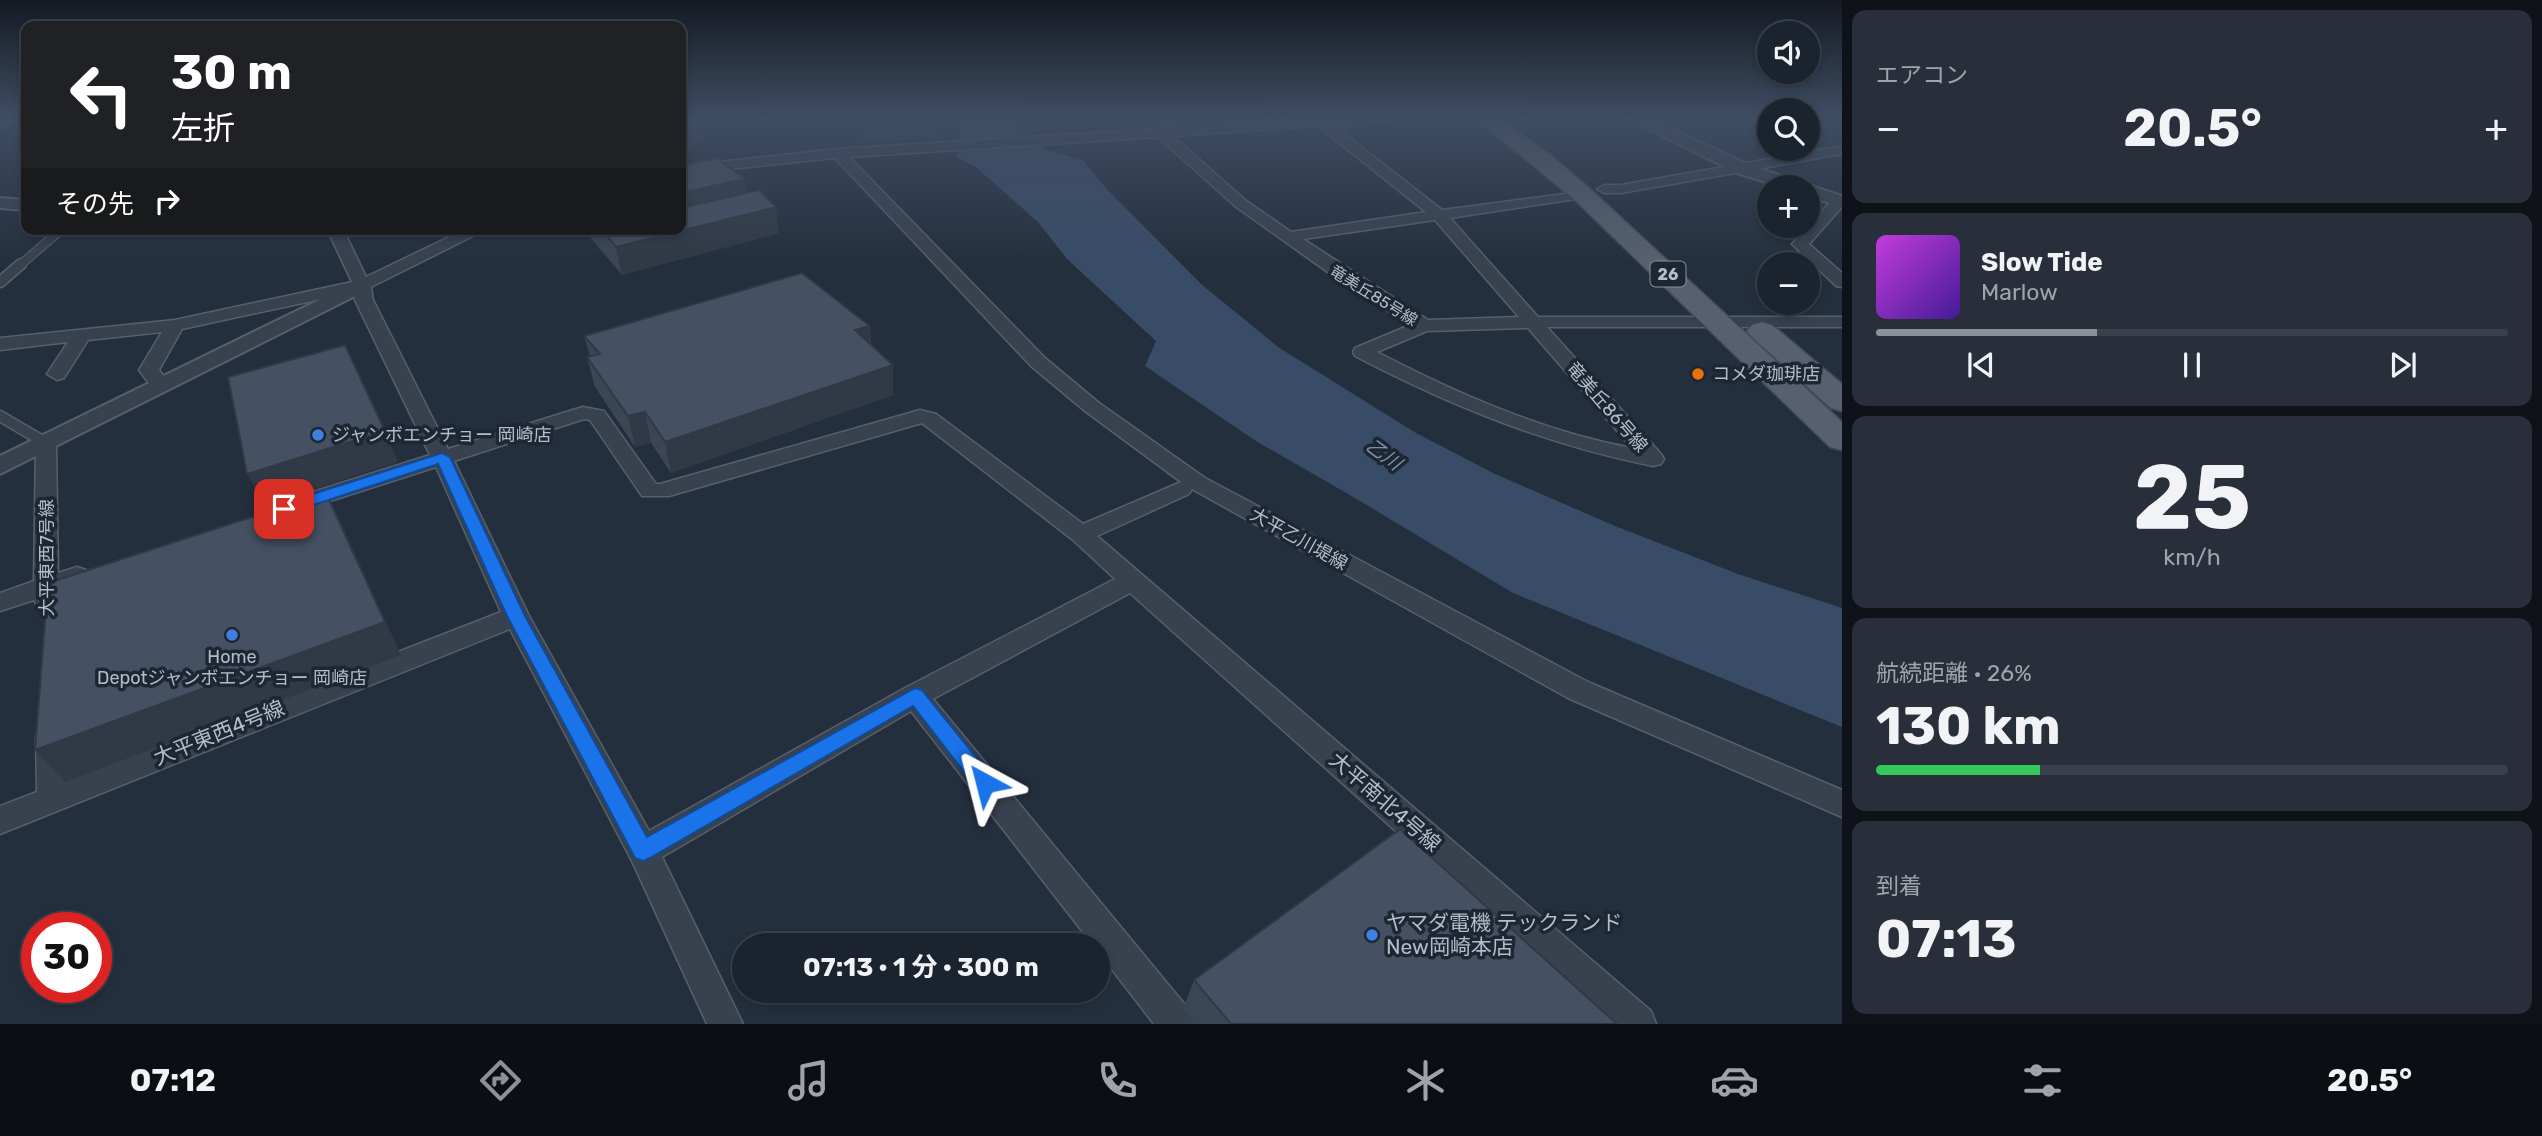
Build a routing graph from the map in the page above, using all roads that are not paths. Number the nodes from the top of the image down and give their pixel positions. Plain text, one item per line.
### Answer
1 (710, 166) edge
2 (850, 166) edge
3 (1199, 166) edge
4 (1377, 166) edge
5 (1552, 166) edge
6 (1565, 166) edge
7 (1737, 166) edge
8 (1760, 166) edge
9 (686, 169) edge
10 (1744, 169) junction
11 (1762, 175) edge
12 (1593, 191) junction
13 (1820, 194) edge
14 (1841, 202) edge
15 (0, 203) edge
16 (21, 205) edge
17 (1439, 215) junction
18 (55, 235) edge
19 (338, 235) edge
20 (466, 235) edge
21 (1287, 237) junction
22 (1840, 279) edge
23 (0, 282) edge
24 (362, 285) junction
25 (1751, 321) junction
26 (1533, 322) junction
27 (1718, 322) junction
28 (1842, 322) edge
29 (175, 325) junction
30 (1424, 326) junction
31 (82, 335) junction
32 (0, 344) edge
33 (57, 374) dead end
34 (161, 386) junction
35 (1842, 401) edge
36 (0, 416) edge
37 (1842, 440) edge
38 (46, 443) junction
39 (442, 457) junction
40 (0, 466) edge
41 (1181, 489) dead end
42 (284, 509) edge
43 (1082, 534) junction
44 (99, 569) edge
45 (1132, 580) junction
46 (46, 586) junction
47 (0, 602) edge
48 (516, 616) junction
49 (47, 626) edge
50 (915, 696) junction
51 (49, 706) edge
52 (52, 799) junction
53 (1842, 804) edge
54 (0, 820) edge
55 (643, 851) junction
56 (725, 1024) edge
57 (1177, 1024) edge
58 (1638, 1024) edge

1 - 9 street
2 - 53 street, 大平乙川堤線
3 - 21 street, 竜美丘85号線
4 - 17 street, 竜美丘86号線
5 - 12 main road, 26
6 - 12 main road, 26
7 - 10 street
8 - 10 street
10 - 11 street
10 - 12 street
12 - 17 street
12 - 25 main road, 26
12 - 27 main road, 26
13 - 14 street
14 - 22 street
15 - 16 street
17 - 21 street
17 - 26 street, 竜美丘86号線
18 - 23 lane
19 - 24 street
20 - 24 street
21 - 30 street, 竜美丘85号線
24 - 29 street
24 - 34 street
24 - 39 street
25 - 27 street, 竜美丘85号線
25 - 28 street, 竜美丘85号線
25 - 35 main road, 26
26 - 27 street, 竜美丘85号線
26 - 30 street, 竜美丘85号線
26 - 30 street, 竜美丘86号線
27 - 37 main road, 26
29 - 31 street
29 - 34 street
31 - 32 street
31 - 33 street
34 - 38 street
36 - 38 lane
38 - 40 street
38 - 46 street, 大平東西7号線
39 - 42 street
39 - 43 street, 大平南北4号線
39 - 48 street
41 - 43 street
43 - 45 street, 大平南北4号線
44 - 46 street
45 - 50 street
45 - 58 street, 大平南北4号線
46 - 47 street
46 - 49 street, 大平東西7号線
48 - 52 street, 大平東西4号線
48 - 55 street
50 - 55 street
50 - 57 street
51 - 52 street
52 - 54 street, 大平東西4号線
55 - 56 street

